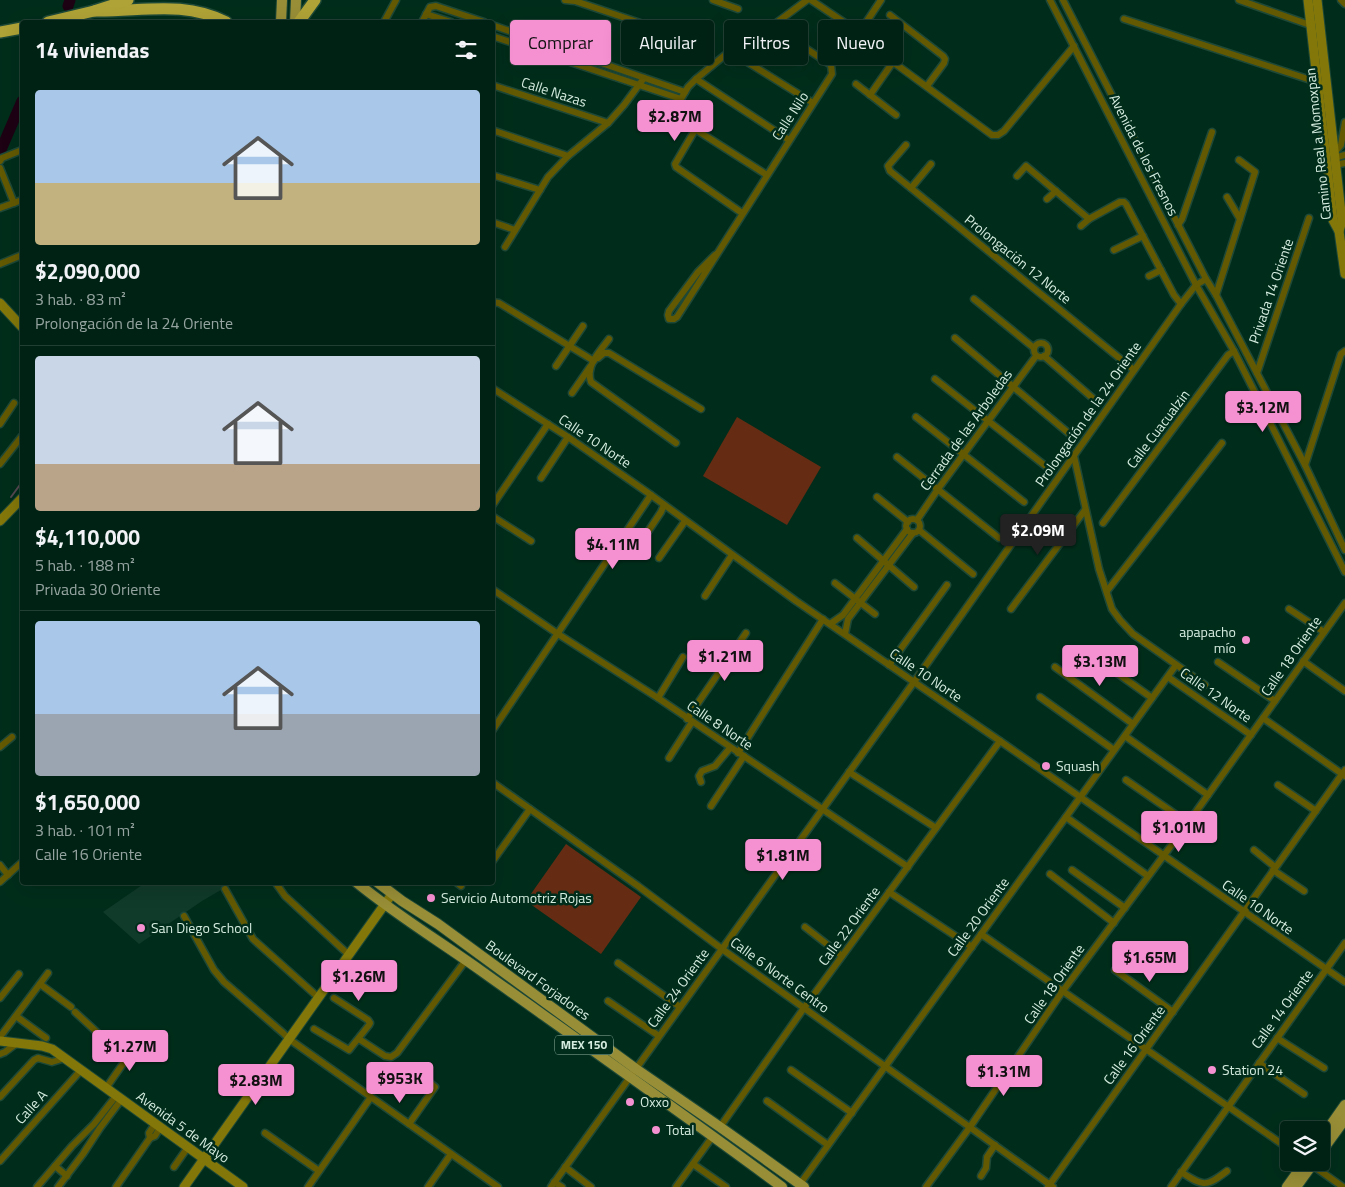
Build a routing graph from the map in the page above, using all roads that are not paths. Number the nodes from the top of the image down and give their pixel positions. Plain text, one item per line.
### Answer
1 (128, 0) edge
2 (282, 0) edge
3 (296, 0) edge
4 (315, 0) edge
5 (396, 0) edge
6 (565, 0) edge
7 (713, 0) edge
8 (807, 0) edge
9 (811, 0) edge
10 (881, 0) edge
11 (1050, 0) edge
12 (1063, 0) edge
13 (1239, 0) edge
14 (1308, 0) edge
15 (1316, 0) edge
16 (1341, 0) edge
17 (1345, 4) edge
18 (738, 9) dead end
19 (94, 11) junction
20 (426, 14) junction
21 (890, 15) dead end
22 (1124, 19) dead end
23 (56, 20) edge
24 (223, 20) edge
25 (281, 20) edge
26 (295, 20) edge
27 (300, 20) edge
28 (385, 20) edge
29 (423, 20) edge
30 (445, 20) edge
31 (478, 20) edge
32 (628, 20) edge
33 (781, 20) edge
34 (841, 20) edge
35 (868, 20) edge
36 (1310, 25) junction
37 (495, 26) edge
38 (20, 28) edge
39 (0, 32) edge
40 (495, 37) edge
41 (1074, 46) junction
42 (808, 50) edge
43 (724, 56) edge
44 (752, 65) edge
45 (644, 78) junction
46 (696, 79) junction
47 (1322, 83) junction
48 (638, 84) junction
49 (856, 84) dead end
50 (495, 86) edge
51 (927, 86) junction
52 (685, 92) junction
53 (870, 94) junction
54 (681, 98) junction
55 (813, 103) junction
56 (896, 115) dead end
57 (1345, 122) edge
58 (608, 123) junction
59 (695, 130) junction
60 (495, 131) edge
61 (1212, 132) dead end
62 (789, 140) junction
63 (906, 145) dead end
64 (20, 151) edge
65 (1345, 155) edge
66 (568, 156) junction
67 (1334, 158) junction
68 (1240, 160) dead end
69 (0, 161) edge
70 (1345, 162) edge
71 (931, 164) dead end
72 (0, 168) edge
73 (766, 175) junction
74 (495, 176) edge
75 (1017, 176) dead end
76 (911, 188) junction
77 (540, 190) junction
78 (1056, 191) junction
79 (1227, 197) dead end
80 (1047, 200) dead end
81 (20, 201) edge
82 (14, 203) junction
83 (0, 208) edge
84 (742, 213) junction
85 (1309, 218) dead end
86 (1089, 219) junction
87 (1240, 219) junction
88 (495, 223) edge
89 (1178, 225) junction
90 (1081, 226) dead end
91 (515, 230) junction
92 (1341, 235) edge
93 (1143, 236) junction
94 (505, 247) dead end
95 (1114, 250) dead end
96 (715, 255) junction
97 (20, 256) edge
98 (0, 264) edge
99 (1161, 270) junction
100 (1345, 274) edge
101 (1149, 276) dead end
102 (1206, 279) junction
103 (1196, 285) junction
104 (1216, 295) junction
105 (974, 299) dead end
106 (495, 302) edge
107 (0, 303) edge
108 (1181, 304) junction
109 (20, 325) edge
110 (583, 326) dead end
111 (609, 338) dead end
112 (955, 338) dead end
113 (569, 346) junction
114 (1034, 348) junction
115 (1345, 351) edge
116 (1234, 352) junction
117 (1036, 356) junction
118 (1044, 356) junction
119 (592, 364) junction
120 (556, 366) dead end
121 (1134, 370) junction
122 (1257, 373) junction
123 (935, 379) dead end
124 (1013, 386) junction
125 (495, 390) edge
126 (572, 393) dead end
127 (1096, 401) dead end
128 (14, 403) dead end
129 (701, 409) dead end
130 (916, 417) dead end
131 (988, 420) junction
132 (0, 424) edge
133 (548, 424) junction
134 (1072, 436) dead end
135 (568, 437) junction
136 (20, 439) edge
137 (676, 443) dead end
138 (1222, 443) dead end
139 (964, 454) junction
140 (1074, 456) junction
141 (897, 457) dead end
142 (0, 464) edge
143 (1305, 465) junction
144 (1048, 468) dead end
145 (542, 478) dead end
146 (938, 489) junction
147 (651, 495) junction
148 (877, 497) dead end
149 (20, 500) edge
150 (495, 502) edge
151 (1024, 502) dead end
152 (664, 505) junction
153 (1085, 510) junction
154 (2, 516) edge
155 (495, 518) edge
156 (685, 521) junction
157 (1103, 523) dead end
158 (912, 528) junction
159 (856, 538) dead end
160 (999, 538) dead end
161 (644, 539) dead end
162 (531, 541) dead end
163 (1345, 550) edge
164 (732, 555) junction
165 (659, 558) dead end
166 (886, 563) junction
167 (1345, 572) edge
168 (973, 574) dead end
169 (834, 583) dead end
170 (947, 585) dead end
171 (914, 587) dead end
172 (495, 591) edge
173 (1107, 591) junction
174 (706, 596) dead end
175 (858, 601) junction
176 (1345, 602) edge
177 (1011, 609) dead end
178 (1289, 609) dead end
179 (875, 614) dead end
180 (823, 620) junction
181 (830, 624) junction
182 (1324, 632) junction
183 (746, 633) dead end
184 (558, 634) junction
185 (845, 634) junction
186 (1086, 651) dead end
187 (683, 657) dead end
188 (1303, 661) junction
189 (1218, 662) dead end
190 (889, 664) junction
191 (1176, 665) junction
192 (1055, 668) dead end
193 (1168, 676) junction
194 (914, 682) junction
195 (1205, 685) dead end
196 (1345, 691) edge
197 (1040, 697) dead end
198 (658, 698) junction
199 (1152, 698) junction
200 (1275, 701) junction
201 (1263, 718) junction
202 (690, 720) junction
203 (1133, 724) junction
204 (495, 727) edge
205 (1251, 735) junction
206 (1125, 736) junction
207 (12, 737) dead end
208 (1000, 741) junction
209 (0, 747) edge
210 (730, 748) junction
211 (1114, 750) junction
212 (741, 755) junction
213 (669, 758) dead end
214 (849, 772) junction
215 (1344, 773) edge
216 (1126, 780) dead end
217 (701, 782) dead end
218 (1278, 784) dead end
219 (495, 787) edge
220 (1208, 795) junction
221 (1080, 798) junction
222 (711, 806) dead end
223 (530, 809) junction
224 (822, 809) junction
225 (1316, 811) junction
226 (1066, 817) junction
227 (1188, 823) junction
228 (936, 828) junction
229 (1254, 850) dead end
230 (1164, 855) junction
231 (495, 858) edge
232 (20, 864) edge
233 (0, 865) edge
234 (908, 867) junction
235 (1274, 869) junction
236 (1072, 870) dead end
237 (1050, 874) dead end
238 (8, 875) junction
239 (1148, 876) junction
240 (0, 882) edge
241 (277, 885) edge
242 (360, 885) edge
243 (381, 885) edge
244 (225, 889) dead end
245 (1304, 891) dead end
246 (889, 892) junction
247 (392, 894) junction
248 (385, 904) junction
249 (1125, 908) junction
250 (1244, 912) junction
251 (184, 916) dead end
252 (1114, 923) junction
253 (805, 927) dead end
254 (981, 934) junction
255 (1345, 943) edge
256 (972, 947) junction
257 (722, 949) junction
258 (349, 956) junction
259 (842, 956) junction
260 (466, 960) junction
261 (618, 963) dead end
262 (1326, 969) junction
263 (1114, 970) dead end
264 (48, 973) dead end
265 (19, 974) dead end
266 (1345, 982) edge
267 (40, 984) junction
268 (1062, 992) junction
269 (0, 998) edge
270 (319, 998) junction
271 (334, 998) dead end
272 (608, 1001) dead end
273 (680, 1008) junction
274 (804, 1008) junction
275 (1173, 1012) junction
276 (16, 1016) junction
277 (314, 1029) dead end
278 (659, 1036) junction
279 (46, 1038) dead end
280 (1277, 1038) junction
281 (0, 1039) edge
282 (289, 1039) junction
283 (359, 1039) junction
284 (17, 1043) junction
285 (134, 1048) dead end
286 (1146, 1050) junction
287 (0, 1054) edge
288 (64, 1058) junction
289 (126, 1059) junction
290 (1259, 1063) junction
291 (885, 1066) junction
292 (1324, 1068) dead end
293 (81, 1070) junction
294 (791, 1070) dead end
295 (416, 1072) dead end
296 (633, 1073) junction
297 (106, 1088) junction
298 (1304, 1094) dead end
299 (0, 1097) edge
300 (371, 1097) junction
301 (119, 1098) junction
302 (766, 1101) dead end
303 (1345, 1105) edge
304 (1228, 1107) junction
305 (852, 1113) junction
306 (1345, 1119) edge
307 (408, 1124) junction
308 (158, 1126) junction
309 (1330, 1126) edge
310 (720, 1127) junction
311 (970, 1127) junction
312 (265, 1133) dead end
313 (713, 1136) junction
314 (1330, 1140) edge
315 (1280, 1143) edge
316 (828, 1145) junction
317 (995, 1145) junction
318 (188, 1147) junction
319 (451, 1154) junction
320 (204, 1160) junction
321 (0, 1161) edge
322 (693, 1164) junction
323 (55, 1166) junction
324 (174, 1167) dead end
325 (565, 1167) junction
326 (319, 1171) junction
327 (1227, 1171) dead end
328 (1302, 1171) edge
329 (1305, 1171) edge
330 (1321, 1171) edge
331 (1181, 1172) junction
332 (67, 1176) junction
333 (981, 1176) dead end
334 (552, 1185) edge
335 (802, 1186) edge
336 (1050, 1186) edge
337 (37, 1187) edge
338 (58, 1187) edge
339 (116, 1187) edge
340 (184, 1187) edge
341 (243, 1187) edge
342 (308, 1187) edge
343 (428, 1187) edge
344 (498, 1187) edge
345 (562, 1187) edge
346 (591, 1187) edge
347 (676, 1187) edge
348 (726, 1187) edge
349 (782, 1187) edge
350 (926, 1187) edge
351 (1171, 1187) edge
352 (1287, 1187) edge
353 (1296, 1187) edge
354 (1343, 1187) edge

1 - 19 highway
2 - 25 main road
3 - 26 main road
4 - 27 highway
5 - 28 street
6 - 32 street
7 - 18 street
8 - 33 street
9 - 34 street
10 - 35 street
11 - 41 street, Avenida de los Fresnos
12 - 89 street
13 - 36 street
14 - 36 street, Camino Real a Momoxpan
15 - 47 street, Camino Real a Momoxpan
16 - 17 street
19 - 23 highway
19 - 24 highway
20 - 29 street
20 - 30 street
20 - 31 street
21 - 51 street
22 - 47 street
36 - 47 street, Camino Real a Momoxpan
37 - 45 street
38 - 39 highway
40 - 48 street
41 - 51 street
41 - 103 street, Avenida de los Fresnos
42 - 55 street, Calle Nilo
43 - 46 street
44 - 55 street
45 - 48 street
45 - 52 street
46 - 52 street
46 - 62 street
47 - 67 street, Camino Real a Momoxpan
47 - 92 street, Camino Real a Momoxpan
48 - 54 street
48 - 58 street
49 - 53 street
50 - 58 street, Calle Nazas
51 - 53 street
52 - 54 street
53 - 56 street
54 - 59 street
55 - 62 street, Calle Nilo
57 - 67 street
58 - 66 street
59 - 73 street
59 - 84 street
60 - 66 street
61 - 89 street
62 - 73 street, Calle Nilo
63 - 76 street, Prolongación 12 Norte
64 - 69 street
65 - 67 street
66 - 77 street
67 - 70 street
67 - 92 street, Camino Real a Momoxpan
68 - 87 street
71 - 76 street
72 - 82 street
73 - 84 street, Calle Nilo
74 - 77 street
75 - 78 street
76 - 121 street, Prolongación 12 Norte
77 - 91 street
78 - 80 street
78 - 86 street
79 - 87 street
81 - 82 street
82 - 83 street
84 - 96 street, Calle Nilo
85 - 122 street, Privada 14 Oriente
86 - 90 street
86 - 93 street
87 - 104 street
88 - 91 street
89 - 102 street
91 - 94 street
92 - 100 street
93 - 95 street
93 - 99 street
96 - 96 street
97 - 98 street
99 - 101 street
99 - 108 street
102 - 103 street
102 - 104 street
103 - 108 street, Prolongación de la 24 Oriente
103 - 116 street, Avenida de los Fresnos
104 - 122 street
105 - 114 street
106 - 113 street
107 - 109 street
108 - 121 street, Prolongación de la 24 Oriente
110 - 113 street
111 - 119 street
112 - 124 street
113 - 119 street
113 - 120 street
114 - 117 street
114 - 118 street
115 - 143 street
116 - 157 street, Calle Cuacualzin
116 - 167 street, Avenida de los Fresnos
117 - 118 street
117 - 124 street, Cerrada de las Arboledas
118 - 127 street
119 - 126 street
119 - 129 street
119 - 137 street
121 - 140 street, Prolongación de la 24 Oriente
122 - 143 street
123 - 131 street
124 - 131 street, Cerrada de las Arboledas
124 - 134 street
125 - 133 street, Calle 10 Norte
128 - 132 street
130 - 139 street
131 - 139 street, Cerrada de las Arboledas
131 - 144 street
133 - 135 street, Calle 10 Norte
133 - 150 street
135 - 145 street
135 - 147 street, Calle 10 Norte
136 - 142 street
138 - 173 street
139 - 146 street, Cerrada de las Arboledas
139 - 151 street
140 - 153 street, Calle 12 Norte
140 - 194 street, Prolongación de la 24 Oriente
141 - 146 street
143 - 163 street
146 - 158 street, Cerrada de las Arboledas
146 - 160 street
147 - 152 street, Calle 10 Norte
147 - 184 street
148 - 158 street
149 - 154 street
152 - 156 street, Calle 10 Norte
152 - 161 street
153 - 173 street, Calle 12 Norte
153 - 177 street
155 - 162 street
156 - 164 street, Calle 10 Norte
156 - 165 street
158 - 166 street
158 - 168 street
159 - 166 street
164 - 174 street
164 - 180 street, Calle 10 Norte
166 - 171 street
166 - 175 street
169 - 175 street
170 - 190 street
172 - 184 street, Calle 8 Norte
173 - 191 street, Calle 12 Norte
175 - 179 street
175 - 181 street
175 - 185 street
176 - 182 street, Calle 18 Oriente
178 - 182 street
180 - 181 street, Calle 10 Norte
180 - 212 street
181 - 185 street, Calle 10 Norte
182 - 188 street, Calle 18 Oriente
183 - 202 street
184 - 198 street, Calle 8 Norte
184 - 204 street
185 - 190 street, Calle 10 Norte
186 - 199 street
187 - 198 street
188 - 196 street
188 - 200 street, Calle 18 Oriente
189 - 200 street
190 - 194 street, Calle 10 Norte
191 - 193 street, Calle 20 Oriente
191 - 195 street, Calle 12 Norte
192 - 203 street
193 - 199 street, Calle 20 Oriente
193 - 205 street, Calle 12 Norte
194 - 208 street, Calle 10 Norte
194 - 214 street, Calle 24 Oriente
197 - 211 street
198 - 202 street, Calle 8 Norte
199 - 203 street, Calle 20 Oriente
200 - 201 street, Calle 18 Oriente
201 - 205 street, Calle 18 Oriente
201 - 215 street
202 - 210 street, Calle 8 Norte
202 - 213 street
203 - 206 street, Calle 20 Oriente
205 - 220 street, Calle 18 Oriente
206 - 211 street, Calle 20 Oriente
206 - 220 street
207 - 209 street
208 - 221 street, Calle 10 Norte
208 - 228 street, Calle 22 Oriente
210 - 212 street, Calle 8 Norte
210 - 217 street
211 - 221 street, Calle 20 Oriente
212 - 222 street
212 - 224 street, Calle 8 Norte
214 - 224 street, Calle 24 Oriente
214 - 228 street
215 - 225 street, Calle 16 Oriente
216 - 227 street
218 - 225 street
219 - 223 street, Calle 6 Norte Centro
220 - 227 street, Calle 18 Oriente
221 - 226 street, Calle 20 Oriente
221 - 230 street, Calle 10 Norte
223 - 231 street
223 - 257 street, Calle 6 Norte Centro
224 - 234 street, Calle 8 Norte
224 - 257 street, Calle 24 Oriente
225 - 235 street, Calle 16 Oriente
226 - 239 street
226 - 254 street, Calle 20 Oriente
227 - 230 street, Calle 18 Oriente
228 - 234 street, Calle 22 Oriente
229 - 235 street
230 - 239 street, Calle 18 Oriente
230 - 250 street, Calle 10 Norte
232 - 238 street
233 - 238 street
234 - 246 street, Calle 22 Oriente
235 - 245 street
235 - 250 street, Calle 16 Oriente
236 - 249 street
237 - 252 street
238 - 240 street
239 - 249 street, Calle 18 Oriente
241 - 258 street
242 - 248 main road, Boulevard Forjadores / MEX 150
243 - 247 main road, Boulevard Forjadores / MEX 150
244 - 270 street
246 - 256 street
246 - 259 street, Calle 22 Oriente
247 - 248 street
247 - 296 main road, Boulevard Forjadores / MEX 150
248 - 258 street
248 - 260 main road, Boulevard Forjadores / MEX 150
249 - 252 street, Calle 18 Oriente
250 - 262 street, Calle 10 Norte
250 - 275 street, Calle 16 Oriente
251 - 282 street
252 - 268 street, Calle 18 Oriente
253 - 259 street
254 - 256 street, Calle 20 Oriente
254 - 268 street
255 - 262 street, Calle 14 Oriente
256 - 291 street, Calle 20 Oriente
257 - 273 street, Calle 24 Oriente
257 - 274 street, Calle 6 Norte Centro
258 - 270 street
259 - 274 street, Calle 22 Oriente
260 - 283 street
260 - 296 main road, Boulevard Forjadores / MEX 150
261 - 273 street
262 - 266 street, Calle 10 Norte
262 - 280 street, Calle 14 Oriente
263 - 275 street
264 - 267 street
265 - 269 street
267 - 276 street
267 - 289 street
268 - 286 street
268 - 311 street, Calle 18 Oriente
270 - 282 street
271 - 283 street
272 - 278 street
273 - 278 street, Calle 24 Oriente
274 - 291 street, Calle 6 Norte Centro
274 - 310 street, Calle 22 Oriente
275 - 286 street, Calle 16 Oriente
276 - 279 street
276 - 281 street
277 - 283 street
278 - 296 street, Calle 24 Oriente
280 - 290 street, Calle 14 Oriente
280 - 292 street
281 - 284 street, Avenida 5 de Mayo
282 - 300 street
282 - 320 street
284 - 287 street
284 - 288 street, Avenida 5 de Mayo
285 - 289 street
286 - 304 street
286 - 336 street, Calle 16 Oriente
288 - 293 street, Avenida 5 de Mayo
288 - 299 street
289 - 297 street
290 - 298 street
290 - 304 street, Calle 14 Oriente
291 - 305 street, Calle 20 Oriente
291 - 311 street, Calle 6 Norte Centro
293 - 297 street, Avenida 5 de Mayo
293 - 321 street, Calle A
294 - 305 street
295 - 307 street
296 - 310 main road, Boulevard Forjadores / MEX 150
296 - 313 main road, Boulevard Forjadores / MEX 150
296 - 325 street, Calle 24 Oriente
297 - 301 street, Avenida 5 de Mayo
300 - 307 street
300 - 326 street
301 - 308 street, Avenida 5 de Mayo
301 - 323 street
301 - 332 street
302 - 316 street
303 - 309 main road
304 - 315 street
304 - 331 street, Calle 14 Oriente
305 - 316 street, Calle 20 Oriente
306 - 314 main road
307 - 319 street
308 - 318 street, Avenida 5 de Mayo
308 - 339 street
310 - 335 main road, Boulevard Forjadores / MEX 150
311 - 317 street, Calle 6 Norte Centro
311 - 350 street, Calle 18 Oriente
312 - 326 street
313 - 322 street
313 - 349 main road, Boulevard Forjadores / MEX 150
316 - 335 street, Calle 20 Oriente
317 - 333 street
317 - 336 street, Calle 6 Norte Centro
318 - 320 street, Avenida 5 de Mayo
318 - 324 street
319 - 343 street
319 - 344 street
320 - 340 street
320 - 341 street, Avenida 5 de Mayo
322 - 347 street
322 - 348 street
323 - 332 street
323 - 337 street
325 - 334 street, Calle 24 Oriente
325 - 346 street
326 - 342 street
327 - 331 street
328 - 352 main road
329 - 353 main road
330 - 354 street
331 - 351 street, Calle 14 Oriente
332 - 338 street
334 - 345 street

